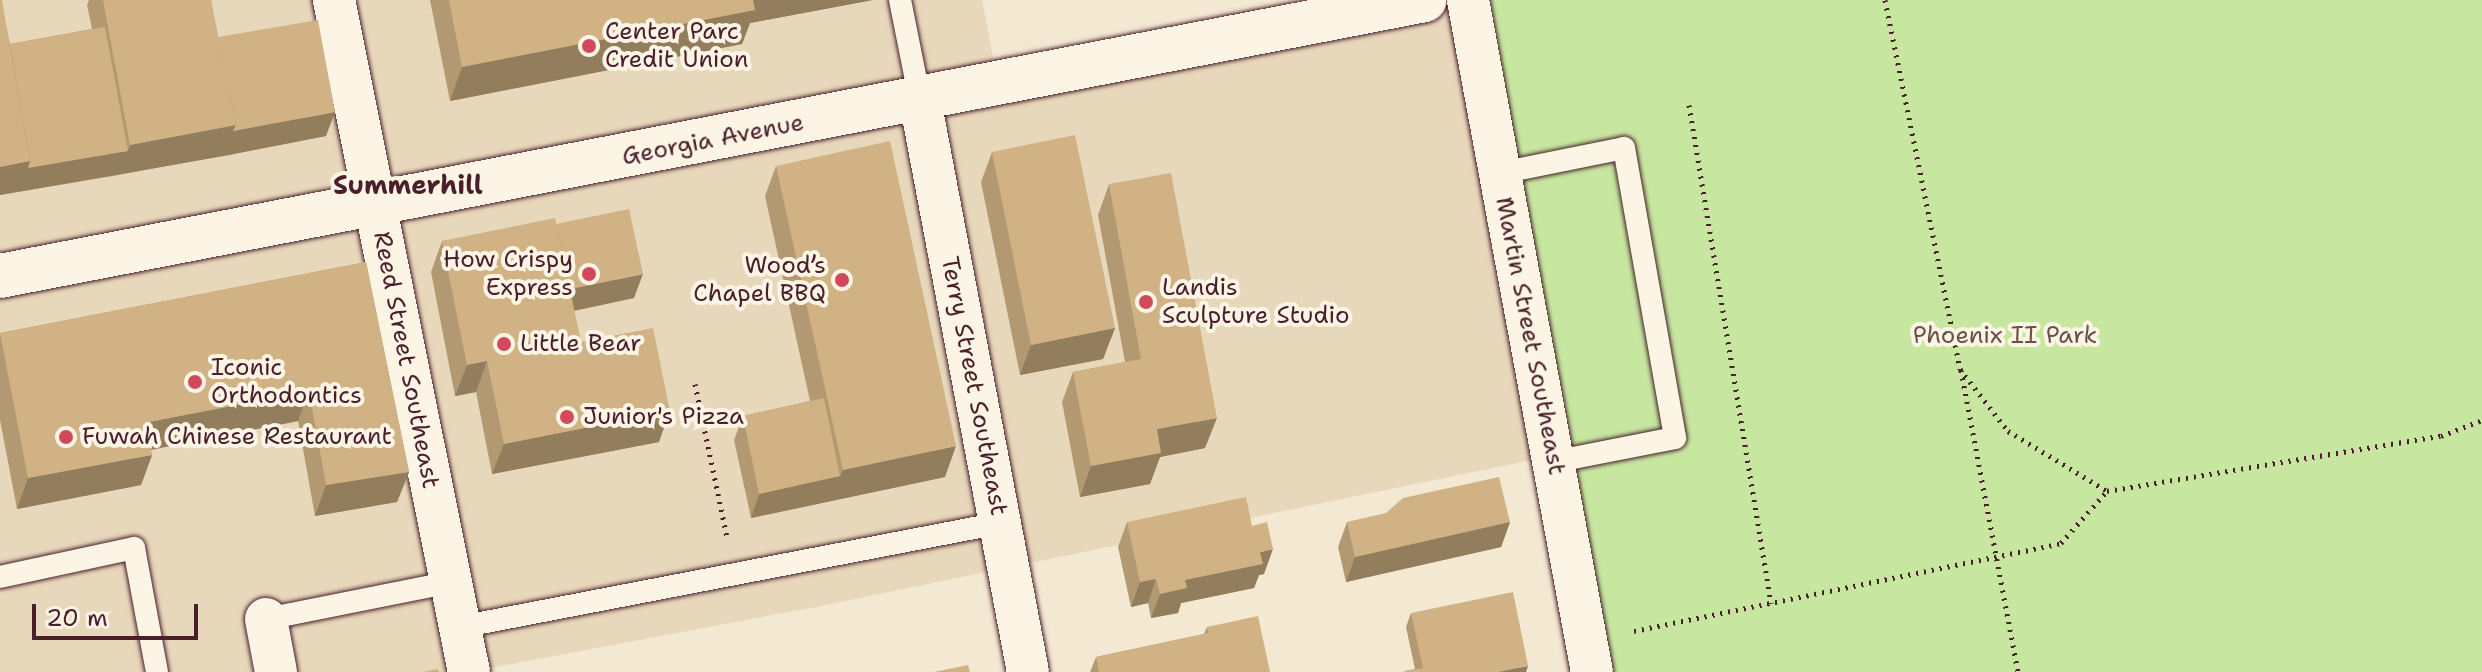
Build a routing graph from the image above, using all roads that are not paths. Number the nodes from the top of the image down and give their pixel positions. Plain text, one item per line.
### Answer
1 (334, 0) edge
2 (900, 0) edge
3 (1425, 0) edge
4 (1468, 0) edge
5 (920, 100) junction
6 (1500, 173) junction
7 (375, 207) junction
8 (0, 276) edge
9 (1553, 462) junction
10 (1000, 523) junction
11 (0, 577) edge
12 (451, 582) junction
13 (266, 619) joint
14 (460, 627) junction
15 (157, 672) edge
16 (276, 672) edge
17 (469, 672) edge
18 (1028, 672) edge
19 (1592, 672) edge

1 - 7 street, Reed Street Southeast
2 - 5 lane
3 - 5 main road, Georgia Avenue
4 - 6 street, Martin Street Southeast
5 - 7 main road, Georgia Avenue
5 - 10 street, Terry Street Southeast
6 - 9 street, Martin Street Southeast
6 - 9 lane
7 - 8 main road, Georgia Avenue
7 - 12 street, Reed Street Southeast
9 - 19 street, Martin Street Southeast
10 - 14 lane
10 - 18 street, Terry Street Southeast
11 - 15 lane
12 - 13 lane
12 - 14 street, Reed Street Southeast
13 - 16 street
14 - 17 street, Reed Street Southeast

